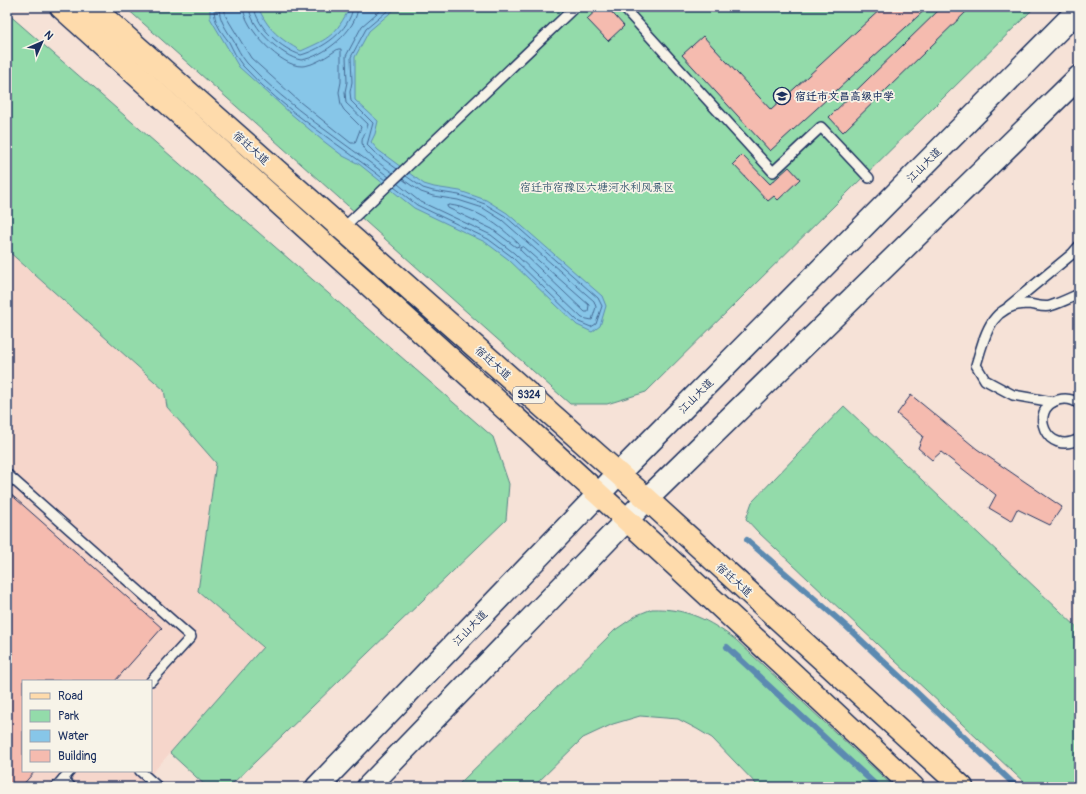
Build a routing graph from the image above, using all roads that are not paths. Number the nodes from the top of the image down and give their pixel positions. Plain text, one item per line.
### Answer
1 (60, 7) edge
2 (92, 7) edge
3 (575, 7) edge
4 (623, 7) edge
5 (1079, 9) edge
6 (1079, 77) edge
7 (869, 178) dead end
8 (334, 237) junction
9 (1079, 246) edge
10 (1079, 294) edge
11 (1008, 307) junction
12 (1053, 402) junction
13 (1079, 404) edge
14 (1079, 439) edge
15 (7, 474) edge
16 (618, 474) junction
17 (600, 494) junction
18 (647, 499) junction
19 (627, 520) junction
20 (152, 680) edge
21 (69, 772) edge
22 (141, 772) edge
23 (63, 779) junction
24 (56, 787) edge
25 (71, 787) edge
26 (158, 787) edge
27 (317, 787) edge
28 (368, 787) edge
29 (913, 787) edge
30 (962, 787) edge

1 - 8 main road, 宿迁大道 / S324
2 - 8 main road, 宿迁大道 / S324
3 - 8 lane
4 - 7 lane
5 - 16 main road, 江山大道
6 - 18 main road
8 - 16 main road, 宿迁大道 / S324
8 - 17 main road, 宿迁大道 / S324
9 - 11 lane
10 - 11 lane
11 - 12 lane
12 - 13 lane
12 - 14 lane
15 - 20 lane
16 - 17 main road, 江山大道
16 - 18 main road, 宿迁大道 / S324
17 - 19 main road, 宿迁大道 / S324
17 - 27 main road, 江山大道
18 - 19 main road
18 - 30 main road, 宿迁大道 / S324
19 - 28 main road
19 - 29 main road, 宿迁大道 / S324
21 - 23 lane
22 - 26 lane
23 - 24 lane
23 - 25 lane

